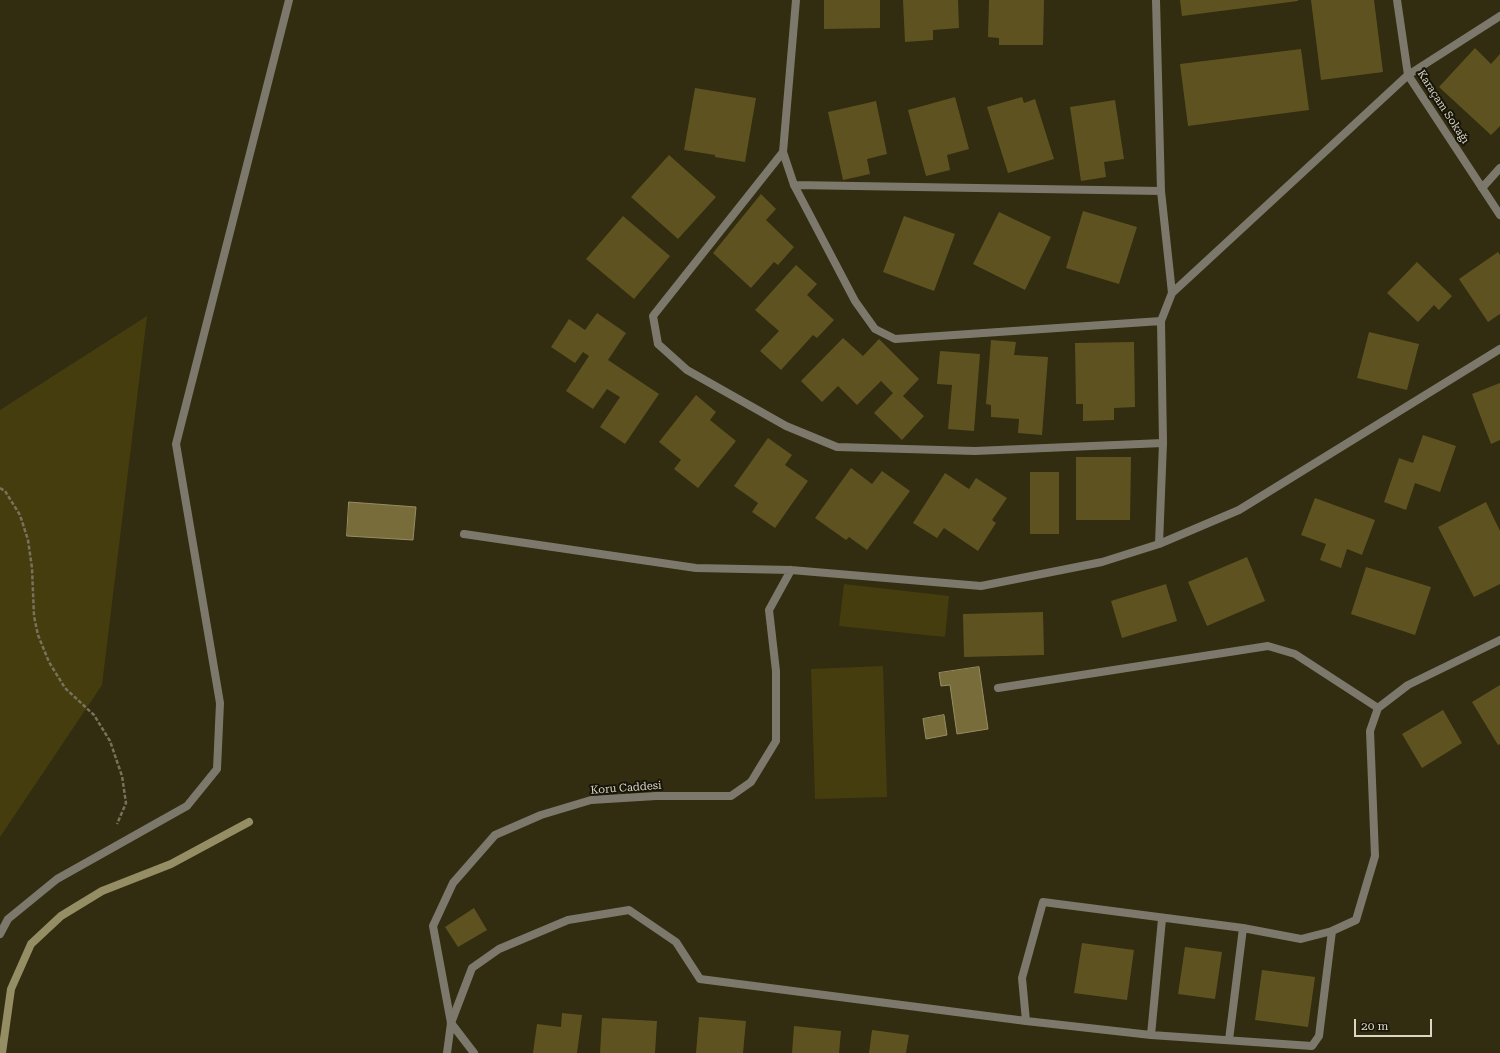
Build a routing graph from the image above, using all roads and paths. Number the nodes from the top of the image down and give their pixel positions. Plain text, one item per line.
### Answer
1 (289, 0) edge
2 (796, 0) edge
3 (1156, 0) edge
4 (1397, 0) edge
5 (1500, 16) edge
6 (1408, 75) junction
7 (783, 152) junction
8 (1500, 168) edge
9 (794, 185) junction
10 (1482, 188) junction
11 (1161, 191) junction
12 (1500, 215) edge
13 (1172, 293) junction
14 (1161, 321) junction
15 (1500, 349) edge
16 (1163, 443) junction
17 (0, 488) edge
18 (464, 534) dead end
19 (1159, 544) junction
20 (791, 570) junction
21 (1500, 640) edge
22 (998, 688) dead end
23 (1378, 708) junction
24 (105, 852) junction
25 (1162, 918) junction
26 (1243, 928) junction
27 (1332, 931) junction
28 (0, 934) edge
29 (1026, 1021) junction
30 (451, 1023) junction
31 (1151, 1035) junction
32 (1230, 1040) junction
33 (447, 1053) edge
34 (474, 1053) edge

1 - 24 street
2 - 7 street
3 - 11 street
4 - 6 street, Karaçam Sokağı
5 - 6 street
6 - 10 street, Karaçam Sokağı
6 - 13 street
7 - 9 street
7 - 16 street
8 - 10 street
9 - 11 street
9 - 14 street
10 - 12 street, Karaçam Sokağı
11 - 13 street
13 - 14 street
14 - 16 street
15 - 19 street
16 - 19 street
17 - 24 path
18 - 20 street
19 - 20 street
20 - 30 street, Koru Caddesi
21 - 23 street
22 - 23 street
23 - 27 street
24 - 28 street
25 - 26 street
25 - 29 street
25 - 31 street
26 - 27 street
26 - 32 street
27 - 32 street
29 - 30 street
29 - 31 street
30 - 33 street, Koru Caddesi
30 - 34 street
31 - 32 street

